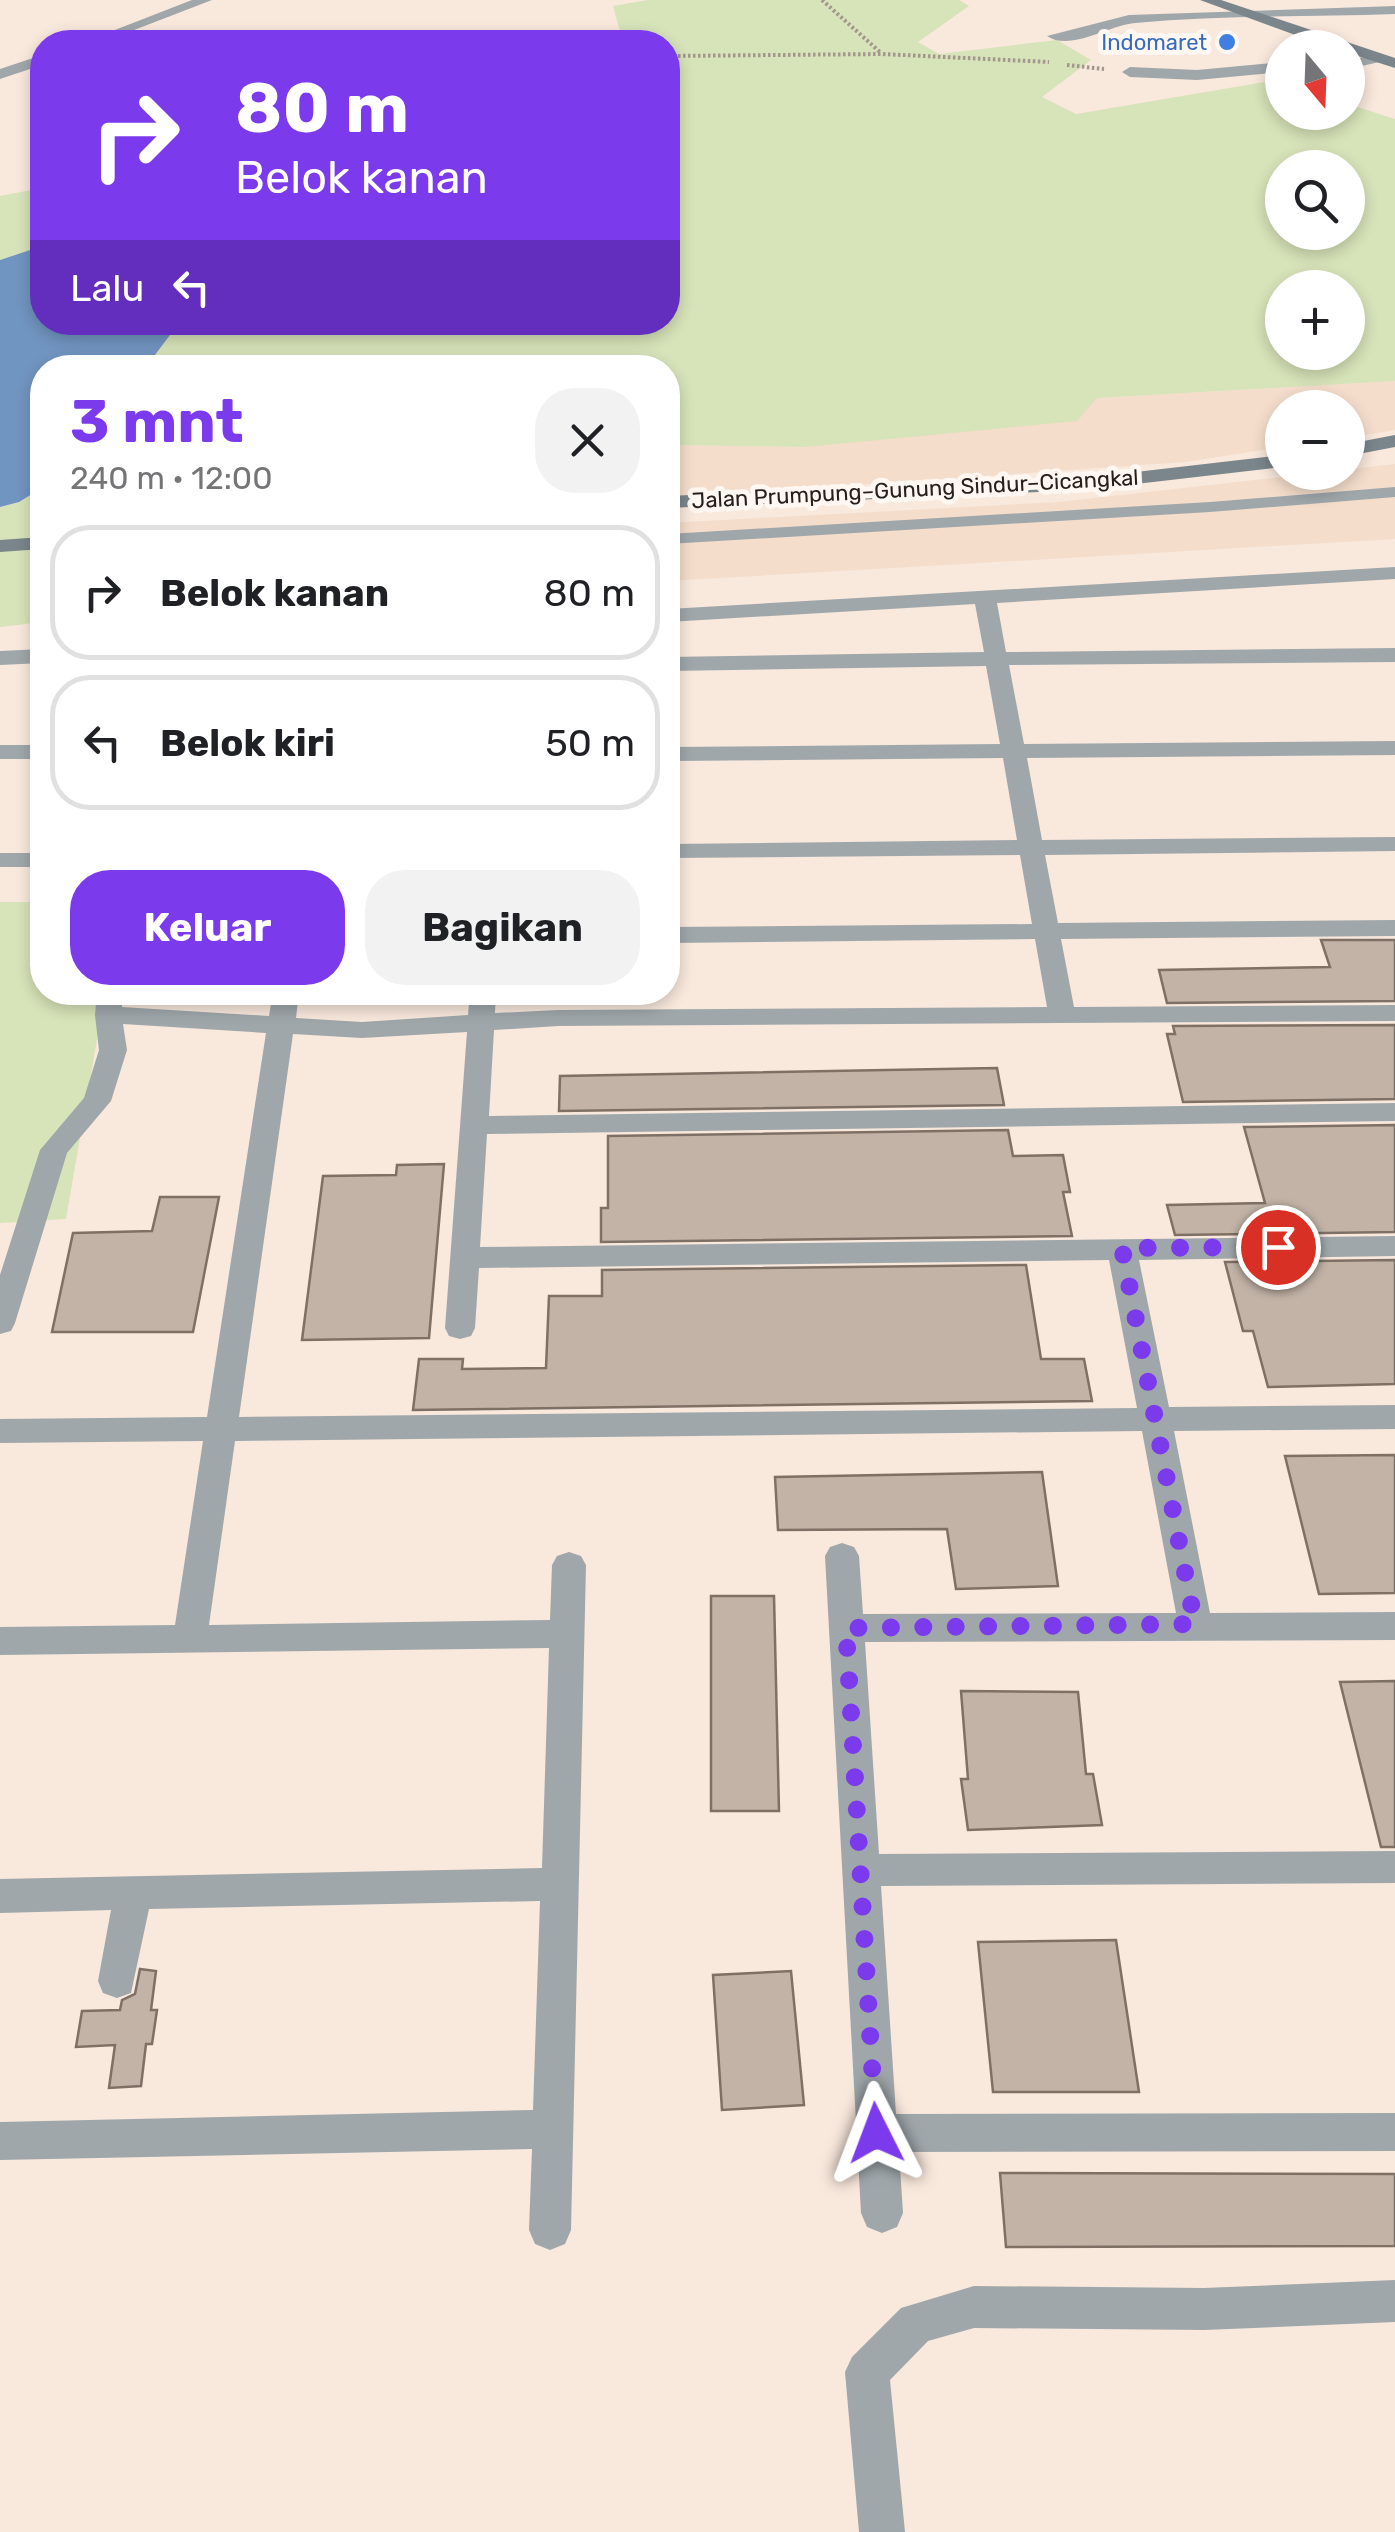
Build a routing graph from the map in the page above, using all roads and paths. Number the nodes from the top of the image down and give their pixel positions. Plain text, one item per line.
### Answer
1 (205, 0) edge
2 (822, 0) edge
3 (1206, 0) edge
4 (1395, 10) edge
5 (1249, 14) junction
6 (124, 30) edge
7 (1295, 30) edge
8 (1054, 36) dead end
9 (882, 54) junction
10 (680, 56) edge
11 (30, 64) edge
12 (1265, 69) edge
13 (1130, 72) joint
14 (0, 74) edge
15 (1395, 442) edge
16 (1365, 447) edge
17 (1265, 463) edge
18 (1395, 492) edge
19 (680, 501) edge
20 (680, 538) edge
21 (30, 544) edge
22 (0, 546) edge
23 (1395, 572) edge
24 (985, 597) junction
25 (680, 614) edge
26 (1395, 636) edge
27 (1220, 654) junction
28 (1395, 655) edge
29 (30, 657) edge
30 (0, 658) edge
31 (999, 661) junction
32 (680, 664) edge
33 (1395, 748) edge
34 (1013, 751) junction
35 (0, 752) edge
36 (30, 752) edge
37 (680, 754) edge
38 (1395, 844) edge
39 (1031, 848) junction
40 (680, 850) edge
41 (0, 860) edge
42 (30, 860) edge
43 (1395, 928) edge
44 (1046, 931) junction
45 (680, 935) edge
46 (109, 1005) edge
47 (116, 1005) edge
48 (284, 1005) edge
49 (482, 1005) edge
50 (1395, 1014) edge
51 (1062, 1015) junction
52 (480, 1025) junction
53 (280, 1027) junction
54 (1395, 1112) edge
55 (474, 1125) junction
56 (1395, 1246) edge
57 (1122, 1248) junction
58 (465, 1258) junction
59 (0, 1323) edge
60 (460, 1328) dead end
61 (1395, 1417) edge
62 (1154, 1418) junction
63 (222, 1428) junction
64 (0, 1431) edge
65 (842, 1556) dead end
66 (569, 1565) dead end
67 (1195, 1624) junction
68 (1395, 1626) edge
69 (846, 1628) junction
70 (565, 1634) junction
71 (190, 1637) junction
72 (0, 1641) edge
73 (1395, 1868) edge
74 (860, 1870) junction
75 (558, 1884) junction
76 (133, 1895) junction
77 (0, 1896) edge
78 (117, 1981) dead end
79 (552, 2130) junction
80 (1395, 2132) edge
81 (876, 2133) junction
82 (0, 2141) edge
83 (882, 2214) dead end
84 (550, 2230) dead end
85 (1395, 2301) edge
86 (882, 2532) edge

1 - 6 street
2 - 9 path
3 - 5 main road
4 - 5 street
5 - 7 main road
5 - 8 street
9 - 10 path
9 - 13 path
11 - 14 street
12 - 13 street
15 - 16 main road
17 - 19 main road, Jalan Prumpung–Gunung Sindur–Cicangkal
18 - 20 lane
21 - 22 main road
23 - 24 street
24 - 25 street
24 - 31 street
26 - 27 street
27 - 28 street
27 - 31 street
29 - 30 street
31 - 32 street
31 - 34 street
33 - 34 street
34 - 37 street
34 - 39 street
35 - 36 street
38 - 39 street
39 - 40 street
39 - 44 street
41 - 42 street
43 - 44 street
44 - 45 street
44 - 51 street
46 - 59 street
47 - 53 street
48 - 53 street
49 - 52 street
50 - 51 street
51 - 52 street
52 - 53 street
52 - 55 street
53 - 63 street
54 - 55 street
55 - 58 street
56 - 57 street
57 - 58 street
57 - 62 street
58 - 60 street
61 - 62 street
62 - 63 street
62 - 67 street
63 - 64 street
63 - 71 street
65 - 69 street
66 - 70 street
67 - 68 street
67 - 69 street
69 - 74 street
70 - 71 street
70 - 75 street
71 - 72 street
73 - 74 street
74 - 81 street
75 - 76 street
75 - 79 street
76 - 77 street
76 - 78 street
79 - 82 street
79 - 84 street
80 - 81 street
81 - 83 street
85 - 86 street

